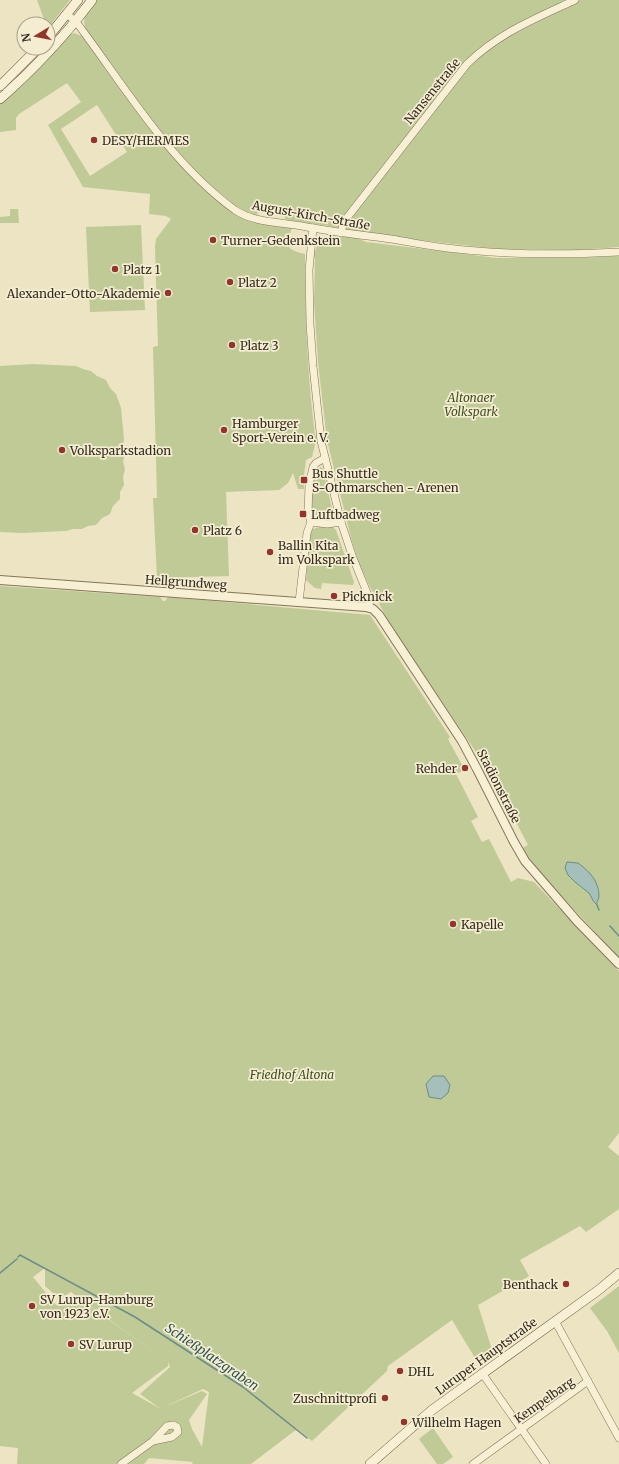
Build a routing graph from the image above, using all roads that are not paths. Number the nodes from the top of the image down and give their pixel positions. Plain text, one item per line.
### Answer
1 (78, 0) edge
2 (92, 0) edge
3 (575, 0) edge
4 (67, 14) junction
5 (75, 21) junction
6 (56, 28) edge
7 (30, 56) edge
8 (0, 86) edge
9 (0, 99) edge
10 (313, 228) junction
11 (341, 233) junction
12 (619, 252) edge
13 (325, 458) junction
14 (311, 522) junction
15 (341, 522) junction
16 (0, 580) edge
17 (299, 602) junction
18 (370, 608) junction
19 (619, 964) edge
20 (619, 1273) edge
21 (555, 1321) junction
22 (482, 1373) junction
23 (588, 1381) junction
24 (521, 1429) junction
25 (619, 1438) edge
26 (154, 1441) dead end
27 (121, 1464) edge
28 (370, 1464) edge
29 (473, 1464) edge
30 (546, 1464) edge

1 - 4 main road
2 - 5 main road
3 - 11 street, Nansenstraße
4 - 5 street, August-Kirch-Straße
4 - 6 main road
5 - 9 main road
5 - 10 street, August-Kirch-Straße
7 - 8 main road
10 - 11 street, August-Kirch-Straße
10 - 13 street
11 - 12 street, August-Kirch-Straße
13 - 14 street
13 - 15 street
14 - 15 street
14 - 17 street
15 - 18 street
16 - 17 street, Hellgrundweg
17 - 18 street, Hellgrundweg
18 - 19 street, Stadionstraße
20 - 21 main road, Luruper Hauptstraße
21 - 22 main road, Luruper Hauptstraße
21 - 23 street
22 - 24 street
22 - 28 main road, Luruper Hauptstraße
23 - 24 street, Kempelbarg
23 - 25 street
24 - 29 street, Kempelbarg
24 - 30 street
26 - 27 street

